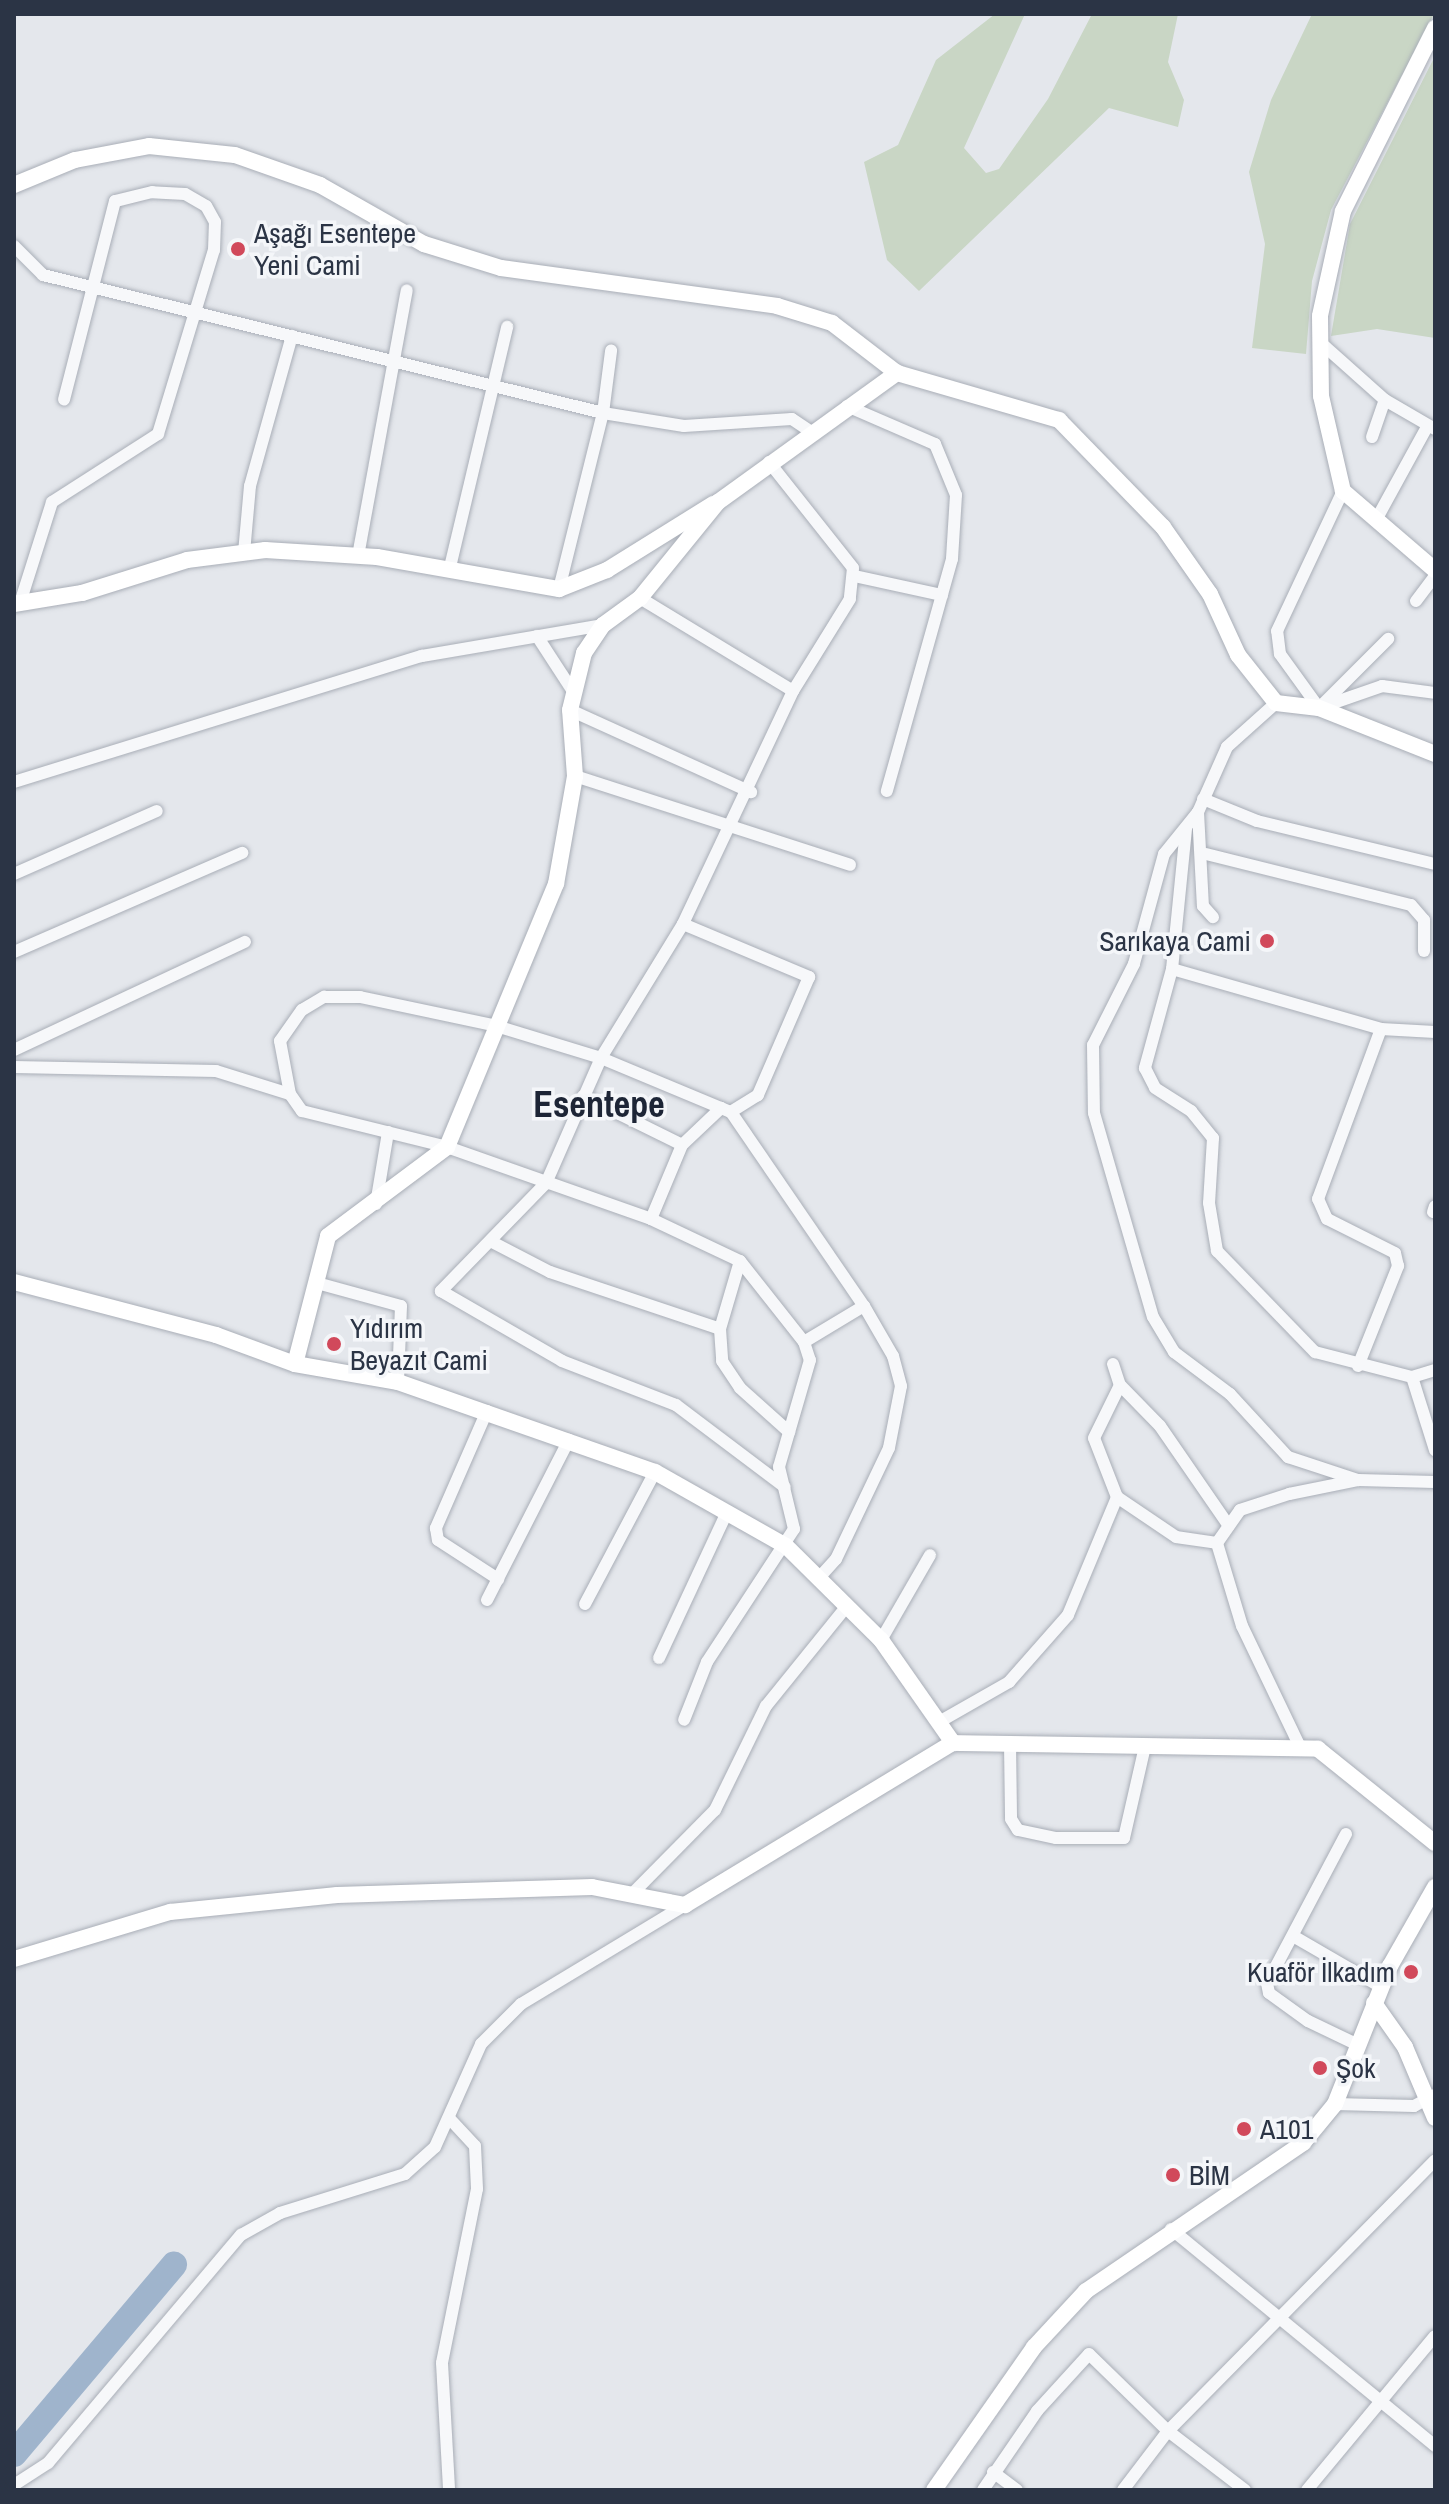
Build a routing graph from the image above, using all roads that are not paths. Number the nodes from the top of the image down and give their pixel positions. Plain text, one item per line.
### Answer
1 (1435, 28) edge
2 (14, 185) edge
3 (14, 246) edge
4 (91, 287) junction
5 (407, 290) dead end
6 (194, 312) junction
7 (507, 327) dead end
8 (292, 336) junction
9 (1321, 343) junction
10 (611, 351) dead end
11 (395, 362) junction
12 (897, 373) junction
13 (495, 386) junction
14 (64, 400) dead end
15 (1385, 400) junction
16 (847, 406) junction
17 (603, 413) junction
18 (1431, 428) edge
19 (810, 431) junction
20 (1372, 437) dead end
21 (769, 462) junction
22 (1343, 491) junction
23 (718, 502) junction
24 (1376, 520) junction
25 (244, 553) junction
26 (358, 556) junction
27 (450, 567) junction
28 (1435, 570) edge
29 (854, 576) junction
30 (1435, 576) edge
31 (559, 589) junction
32 (942, 595) junction
33 (640, 598) junction
34 (1416, 601) dead end
35 (17, 603) edge
36 (603, 625) junction
37 (537, 636) junction
38 (1388, 639) dead end
39 (793, 691) junction
40 (1435, 693) edge
41 (572, 702) junction
42 (1276, 703) junction
43 (1319, 708) junction
44 (1435, 754) edge
45 (575, 776) junction
46 (14, 782) edge
47 (887, 791) dead end
48 (751, 792) junction
49 (1203, 799) junction
50 (157, 811) dead end
51 (1198, 812) junction
52 (734, 827) junction
53 (1186, 829) junction
54 (242, 853) dead end
55 (1206, 854) junction
56 (1435, 864) edge
57 (850, 865) dead end
58 (14, 874) edge
59 (1213, 917) dead end
60 (683, 924) junction
61 (245, 942) dead end
62 (1424, 951) dead end
63 (14, 952) edge
64 (1172, 969) junction
65 (493, 1025) junction
66 (1381, 1029) junction
67 (1435, 1032) edge
68 (14, 1050) edge
69 (601, 1058) junction
70 (14, 1067) edge
71 (290, 1094) junction
72 (583, 1096) junction
73 (726, 1110) junction
74 (388, 1132) junction
75 (682, 1145) junction
76 (447, 1147) junction
77 (546, 1183) junction
78 (376, 1205) junction
79 (651, 1219) junction
80 (494, 1243) junction
81 (740, 1261) junction
82 (14, 1282) edge
83 (317, 1283) junction
84 (864, 1306) junction
85 (720, 1329) junction
86 (804, 1342) junction
87 (295, 1364) junction
88 (1113, 1364) dead end
89 (1358, 1366) junction
90 (1435, 1370) edge
91 (1412, 1377) junction
92 (398, 1382) junction
93 (1120, 1385) junction
94 (487, 1411) junction
95 (789, 1432) junction
96 (569, 1440) junction
97 (1435, 1450) edge
98 (655, 1472) junction
99 (1358, 1480) junction
100 (1435, 1482) edge
101 (785, 1487) junction
102 (1117, 1497) junction
103 (727, 1512) junction
104 (1229, 1526) junction
105 (1217, 1543) junction
106 (786, 1546) junction
107 (930, 1555) dead end
108 (819, 1578) junction
109 (498, 1579) junction
110 (487, 1600) dead end
111 (585, 1604) dead end
112 (847, 1606) junction
113 (881, 1640) junction
114 (659, 1658) dead end
115 (684, 1720) dead end
116 (939, 1722) junction
117 (953, 1743) junction
118 (1010, 1744) junction
119 (1145, 1746) junction
120 (1301, 1749) junction
121 (1346, 1834) dead end
122 (1435, 1843) edge
123 (1435, 1887) edge
124 (634, 1892) junction
125 (685, 1905) junction
126 (1293, 1936) junction
127 (14, 1959) edge
128 (1381, 1987) junction
129 (1374, 2003) junction
130 (1358, 2045) junction
131 (1432, 2098) edge
132 (1335, 2104) junction
133 (449, 2118) junction
134 (1435, 2118) edge
135 (1435, 2160) edge
136 (1171, 2229) junction
137 (1279, 2321) junction
138 (1435, 2336) edge
139 (1380, 2402) junction
140 (1168, 2431) junction
141 (1435, 2446) edge
142 (993, 2472) junction
143 (18, 2485) edge
144 (449, 2490) edge
145 (934, 2490) edge
146 (983, 2490) edge
147 (1017, 2490) edge
148 (1123, 2490) edge
149 (1245, 2490) edge
150 (1307, 2490) edge

1 - 9 street
2 - 12 street
3 - 4 street
4 - 6 street
4 - 6 street
4 - 14 street
5 - 11 street
6 - 8 street
6 - 35 street
7 - 13 street
8 - 11 street
8 - 25 street
9 - 15 street
9 - 22 street
10 - 17 street
11 - 13 street
11 - 26 street
12 - 16 street
12 - 42 street
13 - 17 street
13 - 27 street
15 - 18 street
15 - 20 street
16 - 19 street
16 - 32 street
17 - 19 street
17 - 31 street
18 - 24 street
19 - 21 street
21 - 23 street
21 - 29 street
22 - 24 street
22 - 43 street
23 - 31 street
23 - 33 street
24 - 28 street
25 - 26 street
25 - 35 street
26 - 27 street
27 - 31 street
29 - 32 street
29 - 39 street
30 - 34 street
32 - 47 street
33 - 36 street
33 - 39 street
36 - 37 street
36 - 41 street
37 - 41 street
37 - 46 street
38 - 43 street
39 - 48 street
40 - 43 street
41 - 45 street
41 - 48 street
42 - 43 street
42 - 49 street
43 - 44 street
45 - 52 street
45 - 65 street
48 - 52 street
49 - 51 street
49 - 56 street
50 - 58 street
51 - 53 street
51 - 55 street
52 - 57 street
52 - 60 street
53 - 64 street
53 - 99 street
54 - 63 street
55 - 59 street
55 - 62 street
60 - 69 street
60 - 73 street
61 - 68 street
64 - 66 street
64 - 89 street
65 - 69 street
65 - 71 street
65 - 76 street
66 - 67 street
66 - 89 street
69 - 72 street
69 - 73 street
70 - 71 street
71 - 74 street
72 - 75 street
72 - 77 street
73 - 75 street
73 - 84 street
74 - 76 street
74 - 78 street
75 - 79 street
76 - 77 street
76 - 78 street
77 - 79 street
77 - 80 street
78 - 83 street
79 - 81 street
80 - 85 street
80 - 101 street
81 - 85 street
81 - 86 street
82 - 87 street
83 - 87 street
83 - 92 street
84 - 86 street
84 - 108 street
85 - 95 street
86 - 95 street
87 - 92 street
88 - 93 street
89 - 91 street
90 - 91 street
91 - 97 street
92 - 94 street
93 - 102 street
93 - 104 street
94 - 96 street
94 - 109 street
95 - 101 street
96 - 98 street
96 - 109 street
98 - 103 street
98 - 111 street
99 - 100 street
99 - 104 street
101 - 106 street
102 - 105 street
102 - 116 street
103 - 106 street
103 - 114 street
104 - 105 street
105 - 120 street
106 - 108 street
106 - 115 street
107 - 113 street
108 - 112 street
109 - 110 street
112 - 113 street
112 - 124 street
113 - 116 street
116 - 117 street
117 - 118 street
117 - 125 street
118 - 119 street
118 - 119 street
119 - 120 street
120 - 122 street
121 - 126 street
123 - 128 street
124 - 125 street
124 - 127 street
125 - 133 street
126 - 128 street
126 - 130 street
128 - 129 street
129 - 130 street
129 - 131 street
130 - 132 street
131 - 132 street
131 - 134 street
132 - 136 street
133 - 143 street
133 - 144 street
135 - 137 street
136 - 137 street
136 - 145 street
137 - 139 street
137 - 140 street
138 - 139 street
139 - 141 street
139 - 150 street
140 - 142 street
140 - 148 street
140 - 149 street
142 - 146 street
142 - 147 street

